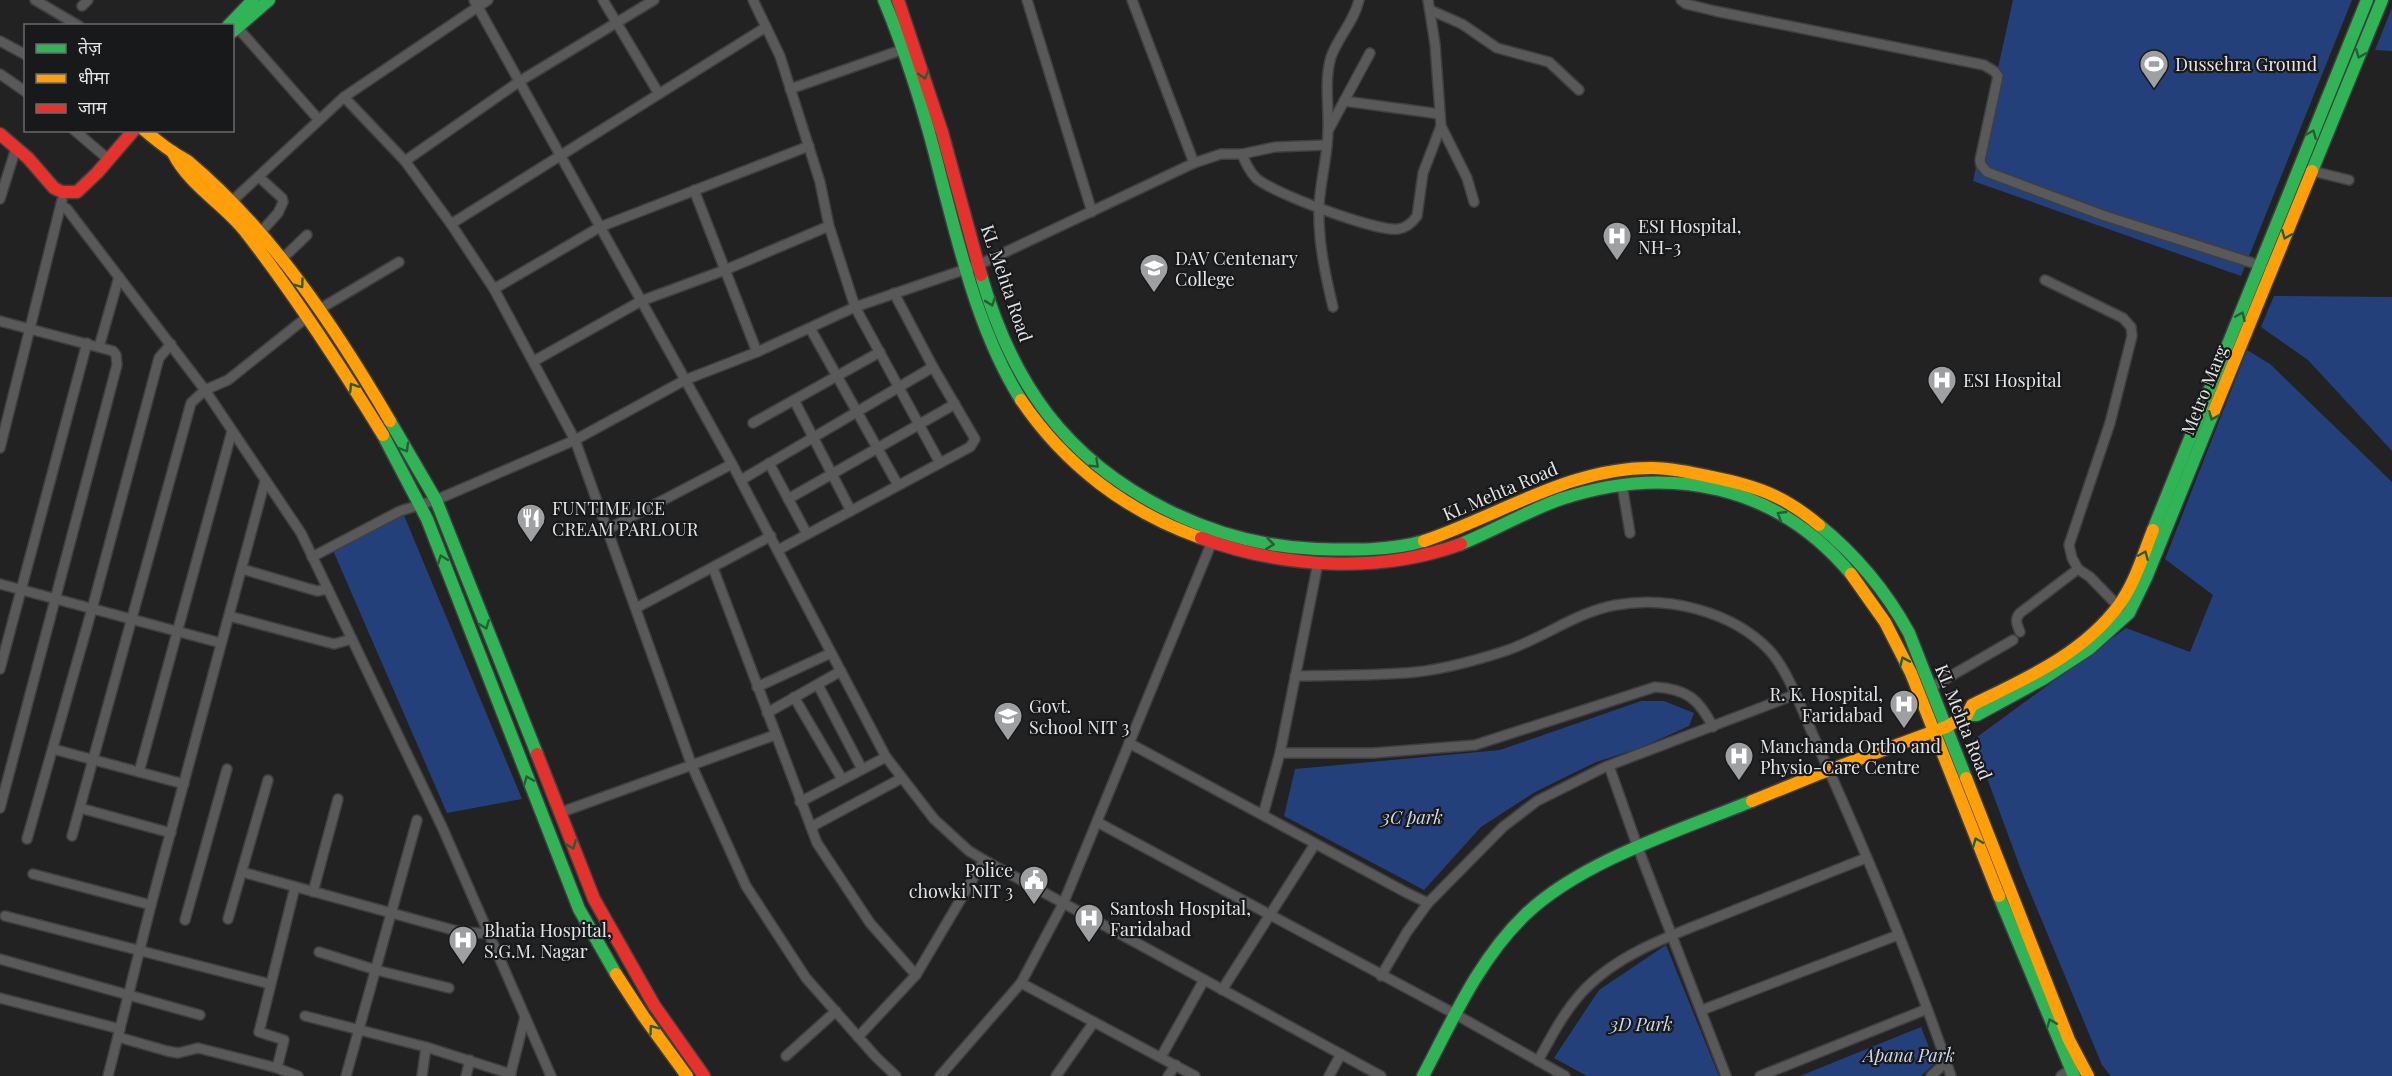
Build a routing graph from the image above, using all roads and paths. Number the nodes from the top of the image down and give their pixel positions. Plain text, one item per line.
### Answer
1 (35, 0) edge
2 (253, 0) edge
3 (268, 0) edge
4 (488, 0) edge
5 (603, 0) edge
6 (654, 0) edge
7 (753, 0) edge
8 (884, 0) edge
9 (898, 0) edge
10 (1027, 0) edge
11 (1132, 0) edge
12 (1359, 0) edge
13 (1428, 0) edge
14 (1681, 0) edge
15 (2367, 0) edge
16 (2382, 0) edge
17 (476, 3) edge
18 (1430, 10) junction
19 (617, 23) junction
20 (76, 24) edge
21 (234, 27) edge
22 (234, 27) edge
23 (766, 27) junction
24 (234, 29) edge
25 (0, 41) edge
26 (908, 47) junction
27 (1370, 53) dead end
28 (24, 54) edge
29 (0, 74) edge
30 (520, 81) junction
31 (790, 89) junction
32 (1579, 90) dead end
33 (24, 91) edge
34 (659, 94) junction
35 (344, 97) junction
36 (1344, 101) junction
37 (1440, 114) junction
38 (319, 120) junction
39 (1442, 126) junction
40 (1328, 131) junction
41 (76, 132) edge
42 (132, 132) edge
43 (147, 132) edge
44 (0, 134) edge
45 (1327, 145) junction
46 (809, 146) junction
47 (16, 148) junction
48 (172, 152) junction
49 (1242, 154) junction
50 (561, 155) junction
51 (108, 159) junction
52 (405, 161) junction
53 (1194, 163) junction
54 (2312, 171) junction
55 (259, 177) junction
56 (2349, 180) dead end
57 (694, 190) junction
58 (62, 192) junction
59 (0, 199) edge
60 (231, 202) junction
61 (1474, 202) dead end
62 (60, 205) junction
63 (1319, 207) junction
64 (1092, 212) junction
65 (451, 224) junction
66 (829, 226) junction
67 (600, 227) junction
68 (260, 233) junction
69 (307, 235) dead end
70 (281, 260) junction
71 (399, 262) dead end
72 (2262, 266) junction
73 (972, 267) junction
74 (725, 270) junction
75 (119, 277) junction
76 (2045, 280) dead end
77 (494, 289) junction
78 (894, 293) junction
79 (641, 301) junction
80 (855, 307) junction
81 (1334, 307) dead end
82 (318, 310) junction
83 (307, 317) junction
84 (0, 321) edge
85 (810, 328) junction
86 (30, 329) junction
87 (87, 343) junction
88 (171, 344) junction
89 (99, 347) junction
90 (757, 352) junction
91 (880, 352) junction
92 (534, 361) junction
93 (933, 367) junction
94 (838, 376) junction
95 (685, 380) junction
96 (899, 388) junction
97 (206, 390) junction
98 (794, 400) junction
99 (955, 404) junction
100 (857, 412) junction
101 (753, 423) dead end
102 (919, 423) junction
103 (232, 431) junction
104 (812, 438) junction
105 (575, 440) junction
106 (877, 447) junction
107 (0, 448) edge
108 (769, 463) junction
109 (940, 463) junction
110 (732, 464) junction
111 (831, 474) junction
112 (741, 480) junction
113 (265, 481) junction
114 (898, 485) junction
115 (1622, 485) junction
116 (788, 499) junction
117 (436, 500) junction
118 (420, 506) junction
119 (851, 511) junction
120 (608, 529) junction
121 (1217, 530) junction
122 (1630, 533) dead end
123 (807, 534) junction
124 (771, 536) junction
125 (1212, 543) junction
126 (778, 550) junction
127 (312, 557) junction
128 (1318, 563) junction
129 (713, 568) junction
130 (242, 569) junction
131 (2078, 569) junction
132 (0, 584) edge
133 (328, 589) junction
134 (22, 590) junction
135 (56, 599) junction
136 (636, 608) junction
137 (92, 609) junction
138 (2124, 610) junction
139 (229, 616) junction
140 (133, 620) junction
141 (177, 632) junction
142 (2020, 632) dead end
143 (352, 639) junction
144 (2013, 640) dead end
145 (221, 643) junction
146 (831, 652) junction
147 (0, 669) edge
148 (841, 672) junction
149 (1295, 676) junction
150 (818, 685) junction
151 (757, 687) junction
152 (1930, 688) junction
153 (1794, 695) junction
154 (794, 697) junction
155 (767, 713) junction
156 (1713, 727) junction
157 (1946, 727) junction
158 (1934, 732) junction
159 (775, 735) junction
160 (1129, 743) junction
161 (53, 749) junction
162 (1280, 753) junction
163 (886, 757) junction
164 (94, 760) junction
165 (692, 766) junction
166 (1609, 766) junction
167 (227, 769) dead end
168 (862, 769) junction
169 (1829, 771) junction
170 (139, 772) junction
171 (902, 778) junction
172 (842, 779) junction
173 (268, 780) dead end
174 (184, 784) junction
175 (338, 799) dead end
176 (800, 802) junction
177 (0, 808) edge
178 (80, 808) junction
179 (559, 813) junction
180 (1263, 815) junction
181 (417, 820) dead end
182 (1097, 822) junction
183 (811, 827) junction
184 (171, 833) junction
185 (72, 836) dead end
186 (27, 839) dead end
187 (1315, 844) junction
188 (1638, 848) junction
189 (1866, 858) junction
190 (984, 861) junction
191 (242, 872) junction
192 (33, 874) dead end
193 (295, 887) junction
194 (313, 892) junction
195 (1428, 903) junction
196 (1063, 904) junction
197 (151, 905) junction
198 (391, 913) junction
199 (1270, 914) junction
200 (4, 916) dead end
201 (228, 919) dead end
202 (185, 921) dead end
203 (489, 934) junction
204 (1673, 935) junction
205 (1898, 935) junction
206 (139, 950) junction
207 (319, 952) dead end
208 (0, 959) edge
209 (376, 970) junction
210 (916, 975) junction
211 (1382, 976) junction
212 (1204, 980) junction
213 (1021, 983) junction
214 (270, 984) junction
215 (449, 988) dead end
216 (1222, 990) junction
217 (129, 995) junction
218 (0, 998) edge
219 (1701, 1010) junction
220 (1927, 1010) junction
221 (836, 1011) junction
222 (1455, 1014) junction
223 (200, 1015) dead end
224 (305, 1016) dead end
225 (525, 1017) junction
226 (1094, 1022) junction
227 (359, 1030) junction
228 (119, 1033) junction
229 (858, 1037) junction
230 (426, 1047) junction
231 (1341, 1054) junction
232 (786, 1056) dead end
233 (1161, 1057) junction
234 (470, 1060) junction
235 (1539, 1062) junction
236 (1946, 1062) junction
237 (1176, 1065) junction
238 (277, 1068) junction
239 (2072, 1071) edge
240 (511, 1075) edge
241 (108, 1076) edge
242 (298, 1076) edge
243 (346, 1076) edge
244 (422, 1076) edge
245 (466, 1076) edge
246 (551, 1076) edge
247 (687, 1076) edge
248 (704, 1076) edge
249 (896, 1076) edge
250 (940, 1076) edge
251 (1056, 1076) edge
252 (1168, 1076) edge
253 (1195, 1076) edge
254 (1329, 1076) edge
255 (1381, 1076) edge
256 (1423, 1076) edge
257 (1565, 1076) edge
258 (1726, 1076) edge
259 (1760, 1076) edge
260 (1931, 1076) edge
261 (1951, 1076) edge
262 (2088, 1076) edge

1 - 20 street
2 - 21 street
3 - 22 street
4 - 17 street
5 - 19 street
6 - 19 street
7 - 23 street
8 - 26 street, KL Mehta Road
9 - 26 street, KL Mehta Road
10 - 64 street
11 - 53 street
12 - 40 street
13 - 18 street
14 - 72 street
72 -> 15 street, Metro Marg
16 -> 54 street, Metro Marg
17 - 30 street
17 - 35 street
18 - 32 street
18 - 37 street
19 - 30 street
19 - 34 street
23 - 31 street
23 - 34 street
24 - 38 street
25 - 28 street
26 - 31 street
26 - 73 street, KL Mehta Road
27 - 36 street
29 - 33 street
30 - 50 street
30 - 52 street
31 - 46 street
34 - 50 street
35 - 38 street
35 - 52 street
36 - 37 street
36 - 40 street
37 - 39 street
38 - 55 street
39 - 61 street
39 - 63 street
40 - 45 street
41 - 51 street
42 - 51 street
43 - 48 street
44 - 47 street
45 - 49 street
45 - 63 street
46 - 57 street
46 - 66 street
47 - 58 street
47 - 59 street
48 - 60 street
48 - 83 street
49 - 53 street
49 - 63 street
50 - 65 street
50 - 67 street
51 - 58 street
52 - 65 street
53 - 64 street
54 - 56 street
54 -> 138 street, Metro Marg
55 - 60 street
55 - 68 street
57 - 67 street
57 - 74 street
58 - 62 street
60 - 68 street
62 - 75 street
62 - 86 street
63 - 81 street
64 - 73 street
65 - 77 street
66 - 74 street
66 - 80 street
67 - 77 street
67 - 79 street
68 - 70 street
69 - 70 street
70 -> 82 street
71 - 82 street
138 -> 72 street, Metro Marg
73 - 78 street
73 -> 121 street, KL Mehta Road
73 - 125 street, KL Mehta Road
74 - 79 street
74 - 90 street
75 - 88 street
75 - 89 street
76 - 131 street
77 - 92 street
78 - 80 street
78 - 93 street
79 - 92 street
79 - 95 street
80 - 85 street
80 - 91 street
82 -> 117 street
83 - 97 street
118 -> 83 street
84 - 86 street
85 - 90 street
85 - 94 street
86 - 87 street
86 - 107 street
87 - 89 street
87 - 134 street
88 - 97 street
88 - 137 street
89 - 135 street
90 - 95 street
91 - 94 street
91 - 96 street
92 - 105 street
93 - 96 street
93 - 99 street
94 - 98 street
94 - 100 street
95 - 105 street
95 - 110 street
96 - 100 street
96 - 102 street
97 - 103 street
97 - 140 street
98 - 101 street
98 - 104 street
99 - 102 street
99 - 109 street
100 - 104 street
100 - 106 street
102 - 106 street
102 - 109 street
103 - 113 street
103 - 141 street
104 - 108 street
104 - 111 street
105 - 117 street
105 - 120 street
106 - 111 street
106 - 114 street
108 - 112 street
108 - 116 street
109 - 114 street
110 - 112 street
110 - 120 street
111 - 116 street
111 - 119 street
112 - 124 street
113 - 127 street
113 - 130 street
114 - 119 street
115 - 122 street
115 - 128 street, KL Mehta Road
158 -> 115 street, KL Mehta Road
116 - 123 street
117 - 118 street
117 -> 179 street
118 - 127 street
247 -> 118 street
119 - 123 street
120 - 136 street
121 - 125 street
121 -> 152 street, KL Mehta Road
123 - 126 street
124 - 126 street
124 - 129 street
125 - 128 street, KL Mehta Road
125 - 160 street
126 - 146 street
127 - 133 street
128 - 149 street
129 - 136 street
129 - 151 street
130 - 133 street
130 - 139 street
131 - 138 street
131 - 142 street
132 - 134 street
133 - 143 street
134 - 135 street
134 - 147 street
135 - 137 street
135 - 177 street
136 - 165 street
137 - 140 street
137 - 161 street
138 - 157 street, Metro Marg
139 - 143 street
139 - 145 street
140 - 141 street
140 - 164 street
141 - 145 street
141 - 170 street
143 - 203 street
144 - 152 street
145 - 174 street
146 - 148 street
146 - 151 street
148 - 150 street
148 - 163 street
149 - 153 street
149 - 162 street
150 - 154 street
150 - 168 street
151 - 155 street
152 - 157 street, KL Mehta Road
153 - 156 street
153 - 169 street
154 - 155 street
154 - 172 street
155 - 159 street
156 - 162 street
156 - 166 street
157 - 158 street, Metro Marg
157 - 239 street, KL Mehta Road
158 - 169 street, Metro Marg
239 -> 158 street, KL Mehta Road
159 - 165 street
159 - 176 street
160 - 180 street
160 - 182 street
161 - 164 street
161 - 186 street
162 - 180 street
163 - 168 street
163 - 171 street
164 - 170 street
164 - 178 street
165 - 179 street
165 - 221 street
166 - 188 street
166 - 195 street
167 - 202 street
168 - 172 street
169 - 188 street, Metro Marg
169 - 189 street
170 - 174 street
171 - 183 street
171 - 190 street
172 - 176 street
173 - 191 street
174 - 184 street
175 - 194 street
176 - 183 street
178 - 184 street
178 - 185 street
179 -> 248 street
180 - 187 street
181 - 198 street
182 - 196 street
182 - 199 street
183 - 210 street
184 - 197 street
187 - 195 street
187 - 199 street
188 - 204 street
188 - 222 street, Metro Marg
189 - 204 street
189 - 205 street
190 - 196 street
190 - 210 street
191 - 193 street
191 - 201 street
192 - 197 street
193 - 194 street
193 - 214 street
194 - 198 street
195 - 211 street
196 - 212 street
196 - 213 street
197 - 206 street
198 - 203 street
198 - 209 street
199 - 211 street
199 - 216 street
200 - 206 street
203 - 225 street
204 - 219 street
204 - 235 street
205 - 219 street
205 - 220 street
206 - 214 street
206 - 217 street
207 - 209 street
208 - 217 street
209 - 215 street
209 - 227 street
210 - 229 street
211 - 222 street
212 - 216 street
212 - 233 street
213 - 226 street
213 - 250 street
214 - 238 street
216 - 231 street
217 - 223 street
217 - 228 street
218 - 228 street
219 - 258 street
220 - 236 street
220 - 259 street
221 - 229 street
221 - 232 street
222 - 235 street
222 - 256 street, Metro Marg
224 - 227 street
225 - 240 street
225 - 246 street
226 - 233 street
226 - 251 street
227 - 230 street
227 - 243 street
228 - 238 street
228 - 241 street
229 - 249 street
230 - 234 street
230 - 244 street
231 - 254 street
231 - 255 street
233 - 237 street
234 - 240 street
234 - 245 street
235 - 257 street
236 - 260 street
236 - 261 street
237 - 252 street
237 - 253 street
238 - 242 street
239 - 262 street, KL Mehta Road

